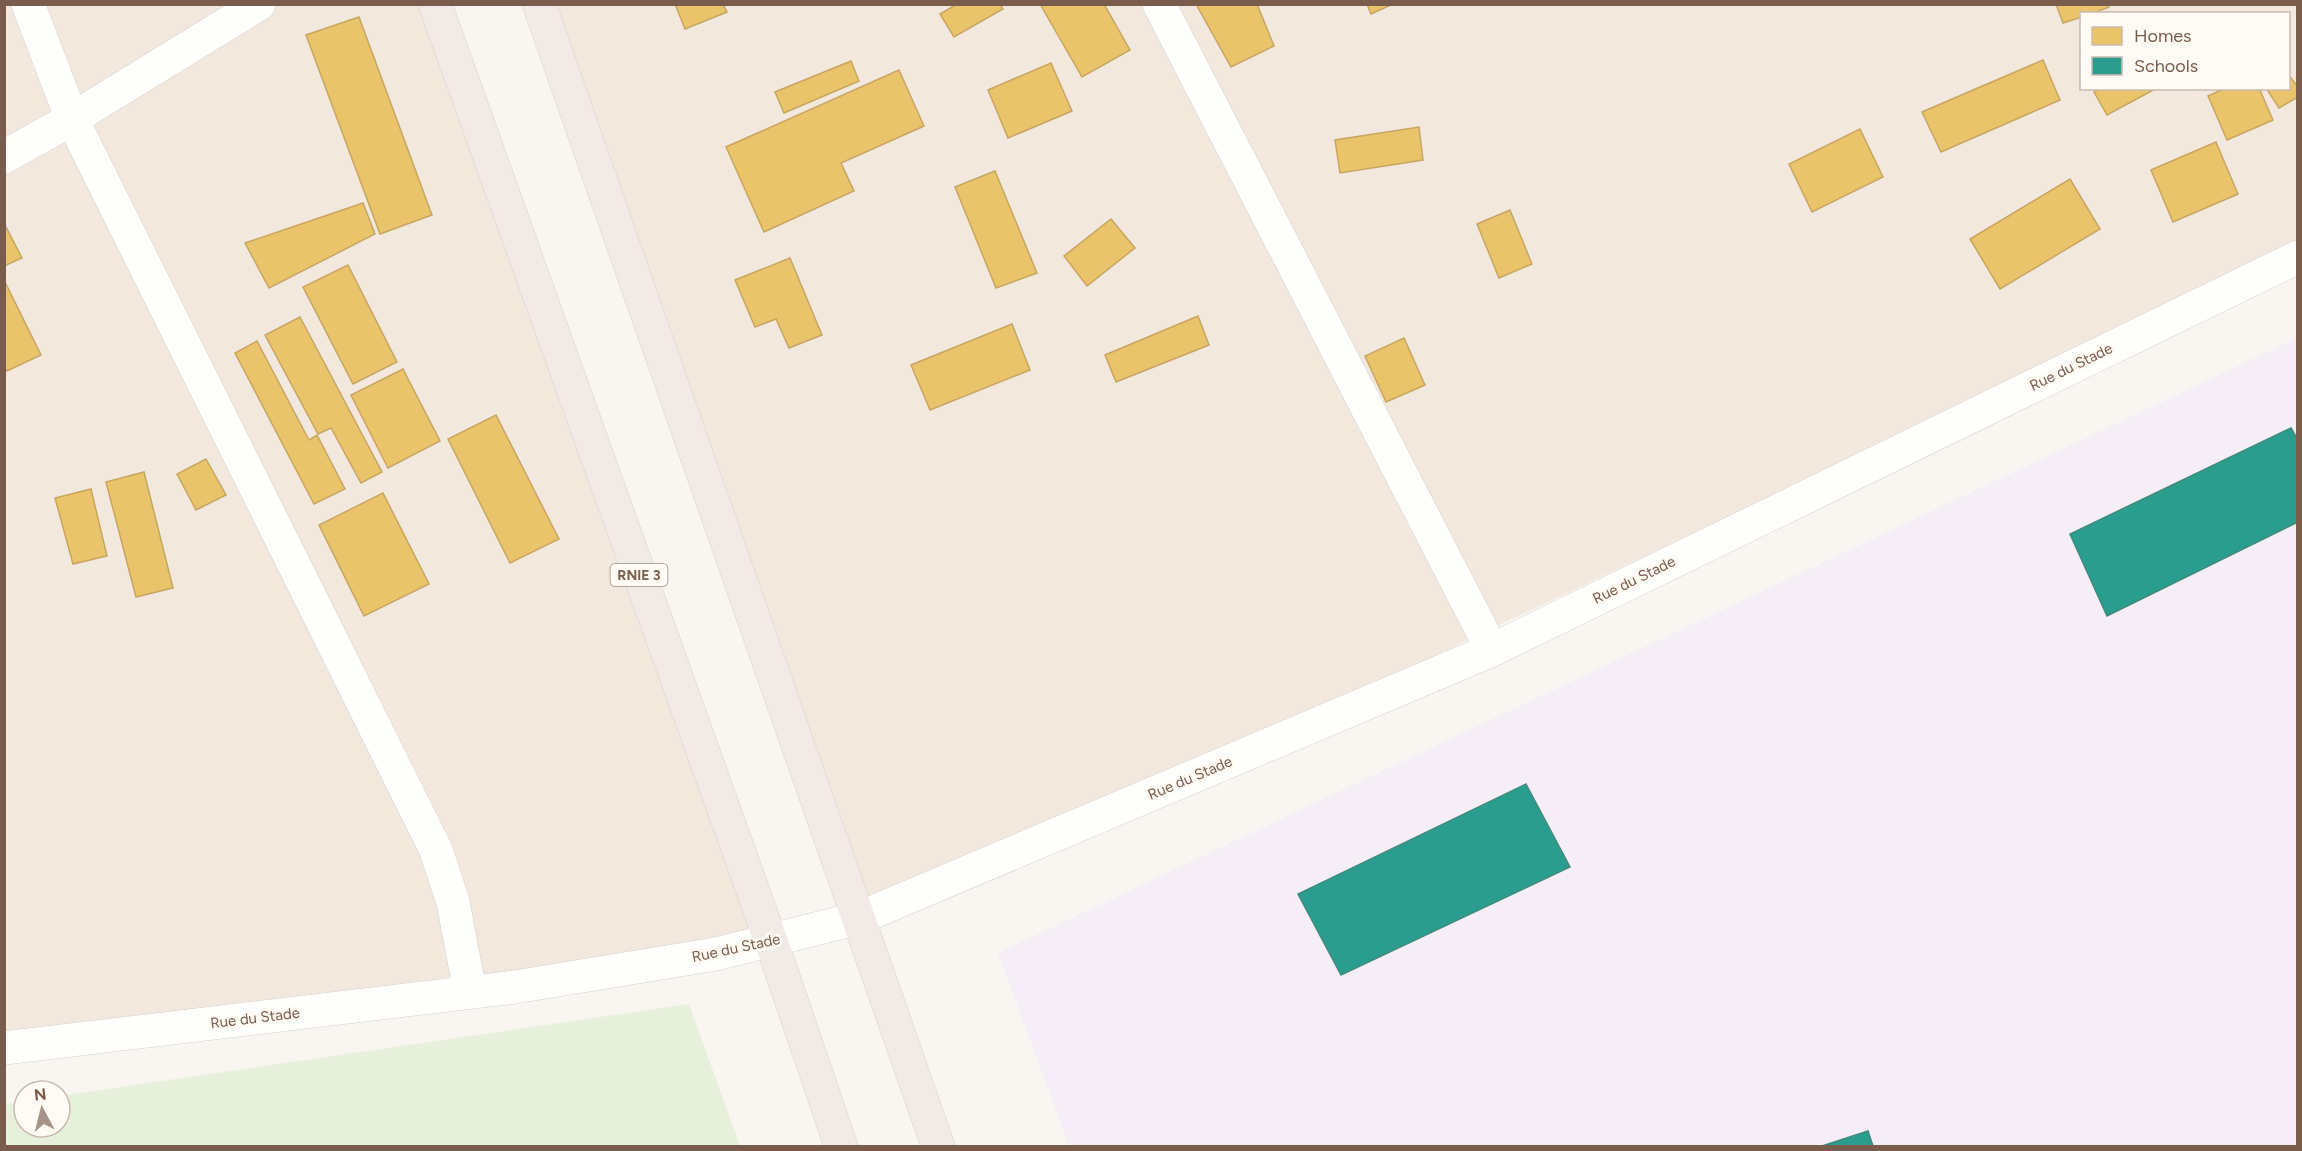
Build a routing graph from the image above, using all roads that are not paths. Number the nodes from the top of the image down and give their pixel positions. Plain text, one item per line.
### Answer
1 (28, 4) edge
2 (259, 4) edge
3 (435, 4) edge
4 (539, 4) edge
5 (1159, 4) edge
6 (72, 118) junction
7 (4, 157) edge
8 (2298, 257) edge
9 (1492, 650) junction
10 (859, 918) junction
11 (771, 941) junction
12 (470, 992) junction
13 (4, 1048) edge
14 (841, 1146) edge
15 (938, 1146) edge

1 - 6 street
2 - 6 street
3 - 11 highway, RNIE 3
4 - 10 highway
5 - 9 street
6 - 7 street
6 - 12 street
8 - 9 street, Rue du Stade
9 - 10 street, Rue du Stade
10 - 11 street, Rue du Stade
10 - 15 highway
11 - 12 street, Rue du Stade
11 - 14 highway, RNIE 3
12 - 13 street, Rue du Stade

